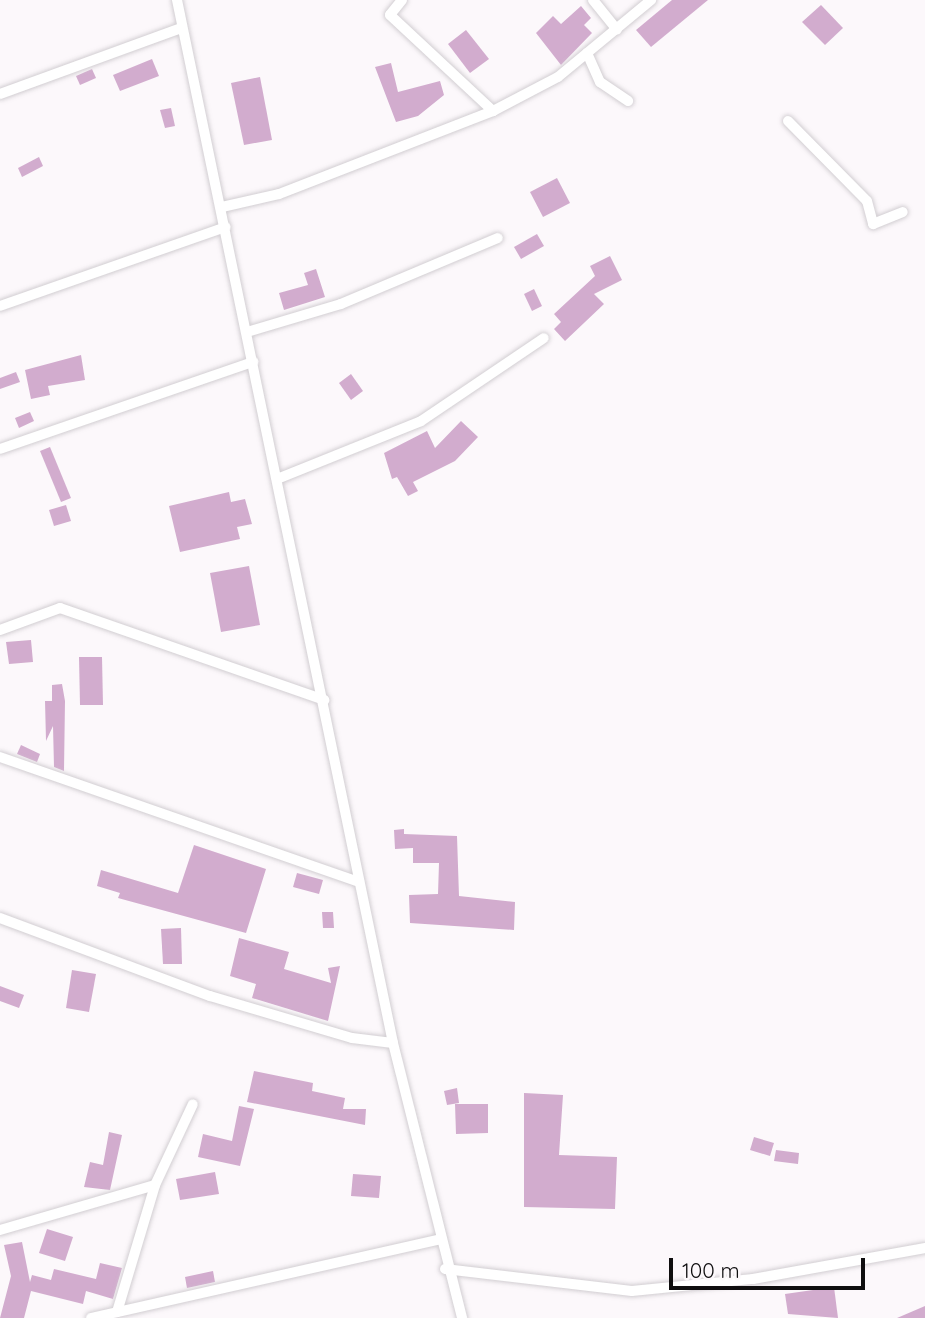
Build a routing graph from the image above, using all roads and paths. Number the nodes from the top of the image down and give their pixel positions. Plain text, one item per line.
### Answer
1 (177, 0) edge
2 (402, 0) edge
3 (593, 0) edge
4 (651, 0) edge
5 (181, 28) junction
6 (617, 30) junction
7 (587, 53) junction
8 (0, 94) edge
9 (628, 101) dead end
10 (493, 111) junction
11 (788, 121) dead end
12 (222, 207) junction
13 (904, 212) dead end
14 (226, 227) junction
15 (498, 238) dead end
16 (0, 306) edge
17 (247, 332) junction
18 (544, 338) dead end
19 (253, 362) junction
20 (0, 449) edge
21 (277, 479) junction
22 (0, 631) edge
23 (324, 700) junction
24 (0, 757) edge
25 (359, 882) junction
26 (0, 918) edge
27 (393, 1043) junction
28 (193, 1104) dead end
29 (155, 1185) junction
30 (0, 1230) edge
31 (438, 1240) junction
32 (925, 1248) edge
33 (445, 1269) junction
34 (117, 1312) junction
35 (90, 1318) edge
36 (462, 1318) edge

1 - 5 street
2 - 10 street
3 - 6 street
4 - 6 street
5 - 8 street
5 - 12 street
6 - 7 street
7 - 9 street
7 - 10 street
10 - 12 street
11 - 13 street
12 - 14 street
14 - 16 street
14 - 17 street
15 - 17 street
17 - 19 street
18 - 21 street
19 - 20 street
19 - 21 street
21 - 23 street
22 - 23 street
23 - 25 street
24 - 25 street
25 - 27 street
26 - 27 street
27 - 31 street
28 - 29 street
29 - 30 street
29 - 34 street
31 - 33 street
31 - 34 street
32 - 33 street
33 - 36 street
34 - 35 street

